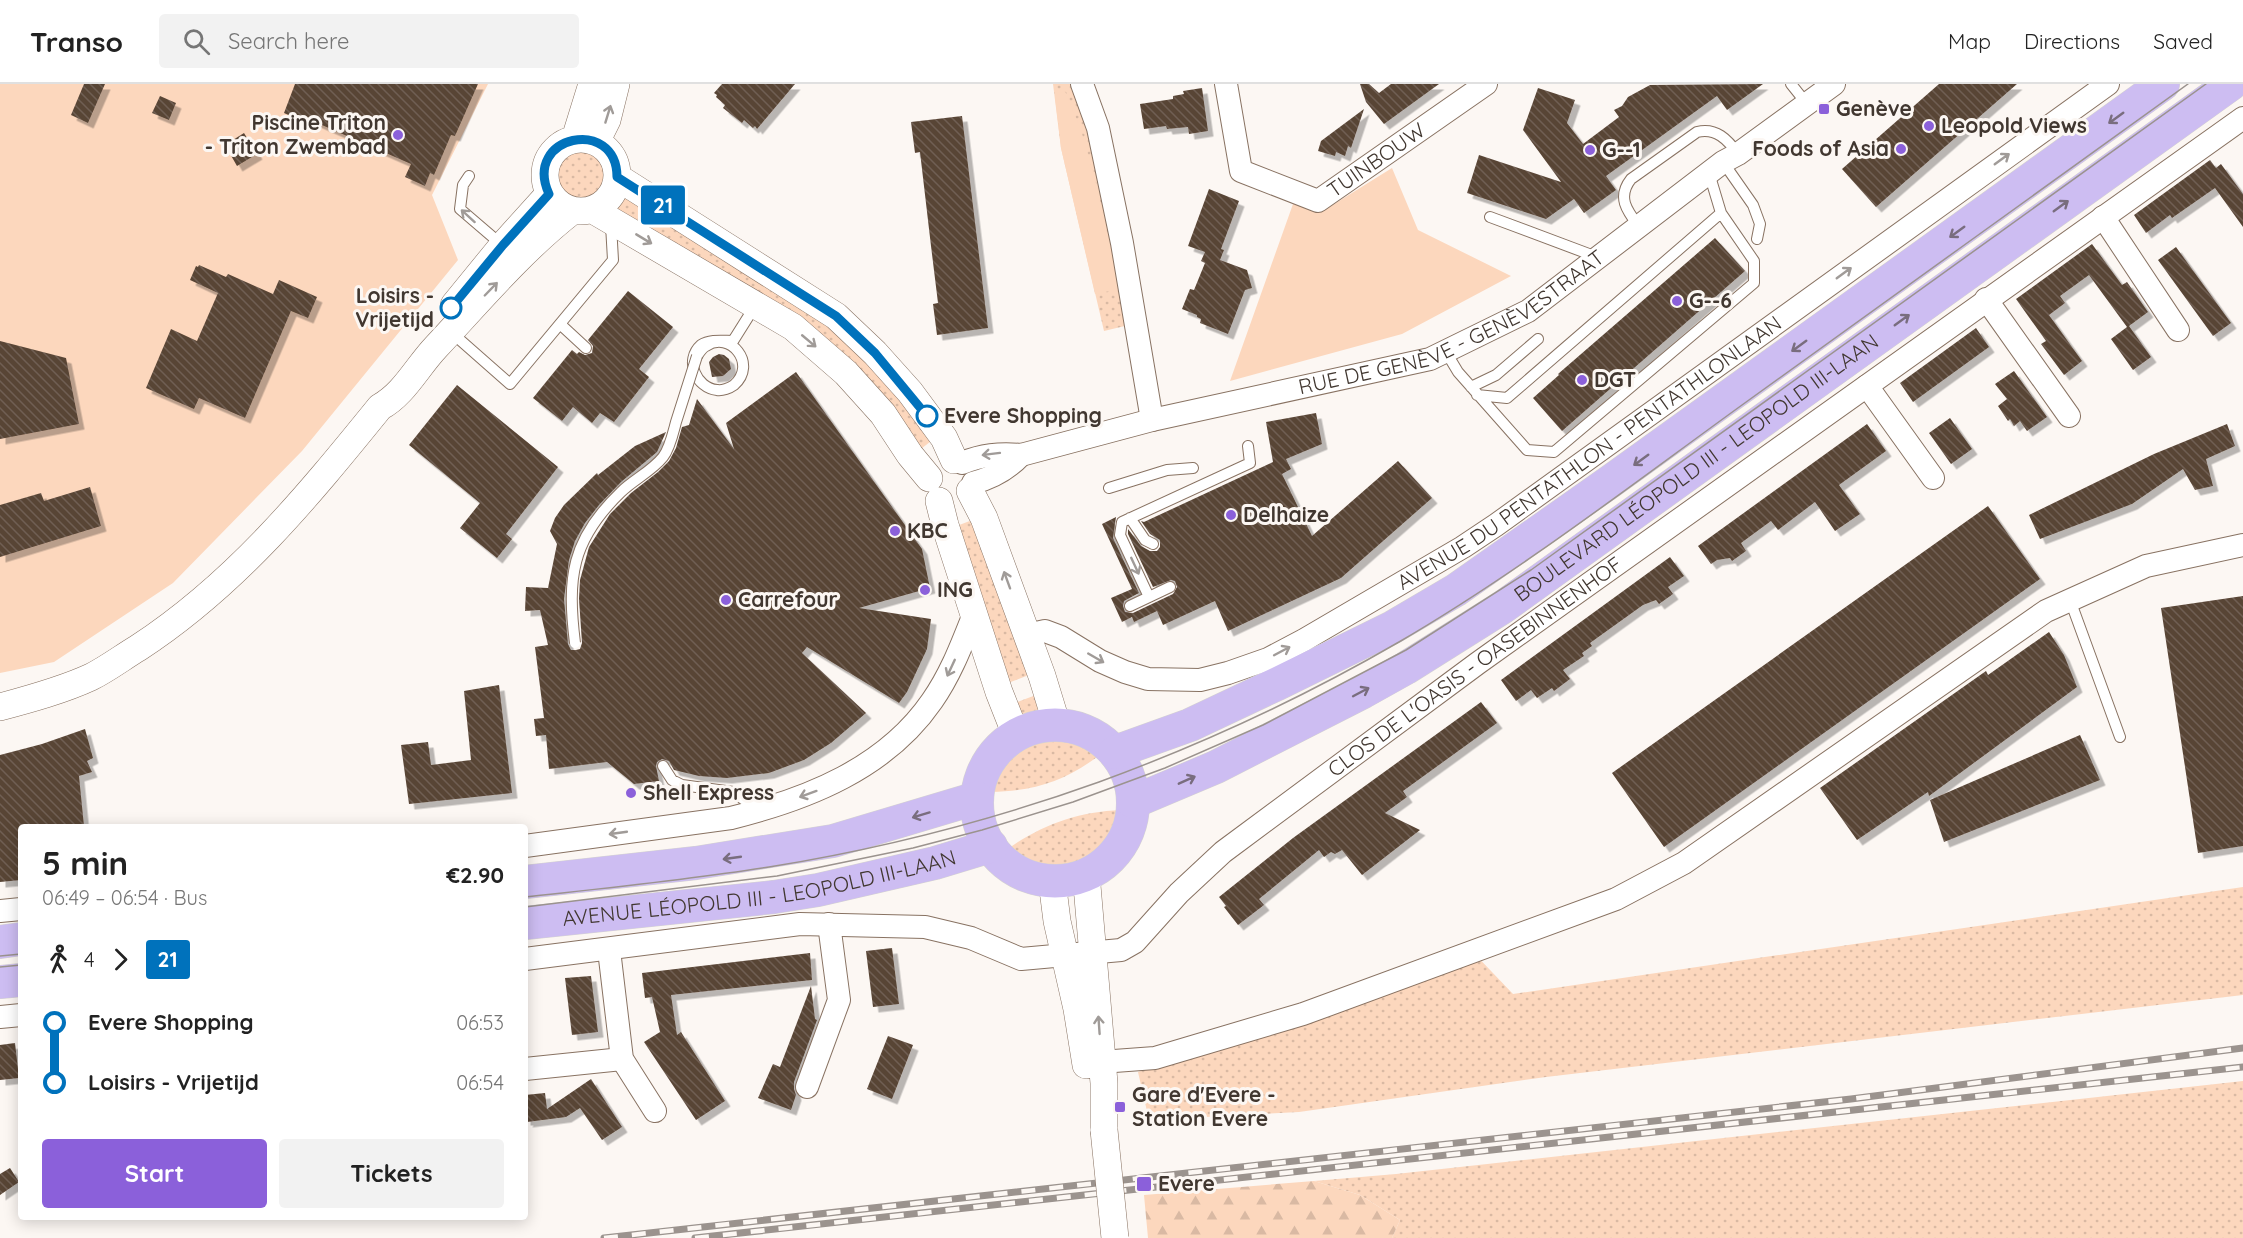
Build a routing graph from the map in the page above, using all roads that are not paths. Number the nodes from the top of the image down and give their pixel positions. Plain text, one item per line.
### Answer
1 (592, 84) edge
2 (616, 84) edge
3 (1082, 84) edge
4 (1226, 84) edge
5 (1486, 84) edge
6 (1791, 84) edge
7 (1833, 84) edge
8 (2108, 84) edge
9 (2163, 84) edge
10 (2231, 84) edge
11 (1807, 104) junction
12 (2242, 122) edge
13 (586, 140) junction
14 (1723, 163) junction
15 (469, 176) dead end
16 (617, 177) junction
17 (549, 194) junction
18 (1721, 213) junction
19 (592, 214) junction
20 (1490, 217) dead end
21 (2103, 217) junction
22 (1640, 228) junction
23 (1757, 239) dead end
24 (503, 245) junction
25 (1597, 257) junction
26 (1986, 299) junction
27 (756, 305) junction
28 (560, 324) junction
29 (2178, 330) dead end
30 (451, 332) junction
31 (1538, 339) dead end
32 (585, 348) dead end
33 (1446, 352) junction
34 (1867, 386) junction
35 (1474, 391) junction
36 (380, 407) junction
37 (2069, 416) dead end
38 (1152, 420) junction
39 (1248, 446) dead end
40 (1193, 468) dead end
41 (965, 474) junction
42 (1933, 478) dead end
43 (1109, 488) dead end
44 (934, 489) junction
45 (1130, 518) junction
46 (1153, 544) dead end
47 (2243, 545) edge
48 (1170, 587) dead end
49 (1149, 597) junction
50 (2070, 600) junction
51 (1130, 606) dead end
52 (974, 614) junction
53 (1027, 635) junction
54 (575, 643) dead end
55 (0, 707) edge
56 (1058, 725) junction
57 (1016, 735) junction
58 (2120, 737) dead end
59 (1115, 753) junction
60 (663, 766) dead end
61 (977, 798) junction
62 (1133, 802) junction
63 (760, 811) junction
64 (528, 846) edge
65 (991, 846) junction
66 (1086, 874) junction
67 (1052, 881) junction
68 (528, 882) edge
69 (18, 909) edge
70 (0, 911) edge
71 (528, 923) edge
72 (829, 924) junction
73 (18, 939) edge
74 (0, 942) edge
75 (609, 950) junction
76 (1094, 953) junction
77 (1065, 954) junction
78 (528, 959) edge
79 (18, 980) edge
80 (0, 982) edge
81 (18, 1015) edge
82 (0, 1017) edge
83 (622, 1059) junction
84 (1094, 1062) junction
85 (528, 1069) edge
86 (807, 1087) dead end
87 (655, 1111) dead end
88 (1115, 1238) edge

1 - 13 street
13 -> 2 street
3 - 38 street
4 - 5 street, TUINBOUW
6 - 11 lane
7 - 11 street, RUE DE GENÈVE - GENÈVESTRAAT
53 -> 8 street, AVENUE DU PENTATHLON - PENTATHLONLAAN
9 -> 59 main road, BOULEVARD LÉOPOLD III - LEOPOLD III-LAAN
62 -> 10 main road, BOULEVARD LÉOPOLD III - LEOPOLD III-LAAN
11 - 14 street, RUE DE GENÈVE - GENÈVESTRAAT
12 - 21 street, CLOS DE L'OASIS - OASEBINNENHOF
13 - 16 street
13 - 17 street
14 - 18 lane
14 - 22 street, RUE DE GENÈVE - GENÈVESTRAAT
14 - 22 lane
14 - 23 lane
24 -> 15 lane
16 - 19 street
16 - 41 street
17 - 19 street
17 - 24 street
18 - 35 lane
18 - 35 lane
19 -> 27 street
19 - 28 lane
30 -> 19 street
20 - 25 lane
21 - 26 street, CLOS DE L'OASIS - OASEBINNENHOF
21 - 29 street
22 - 25 street, RUE DE GENÈVE - GENÈVESTRAAT
24 - 36 street
25 - 33 street, RUE DE GENÈVE - GENÈVESTRAAT
26 - 34 street, CLOS DE L'OASIS - OASEBINNENHOF
26 - 37 street
27 -> 44 street
27 - 54 lane, bridge
28 - 30 lane
28 - 32 lane
30 - 36 street
31 - 35 lane
33 - 35 lane
33 - 38 street, RUE DE GENÈVE - GENÈVESTRAAT
34 - 42 street
34 - 76 street, CLOS DE L'OASIS - OASEBINNENHOF
36 - 55 street
38 - 41 street, RUE DE GENÈVE - GENÈVESTRAAT
39 - 45 lane
40 - 43 lane
41 - 44 street
41 - 44 street
53 -> 41 street
44 - 52 street
45 - 46 lane
45 -> 49 lane
47 - 50 street
48 - 49 lane
49 - 51 lane
50 - 58 lane
50 - 84 street
52 - 57 street
52 -> 63 street
53 - 56 street
56 - 57 main road
56 - 59 main road
57 - 61 main road
59 - 62 main road
60 - 63 lane
61 - 65 main road
61 -> 68 main road, AVENUE LÉOPOLD III - LEOPOLD III-LAAN
62 - 66 main road
63 -> 64 street
65 - 67 main road
65 - 71 main road, AVENUE LÉOPOLD III - LEOPOLD III-LAAN
66 - 67 main road
66 - 76 street
67 - 77 street
69 - 70 street
72 - 75 street, CLOS DE L'OASIS - OASEBINNENHOF
72 - 77 street, CLOS DE L'OASIS - OASEBINNENHOF
72 - 86 street
73 - 74 main road
75 - 78 street, CLOS DE L'OASIS - OASEBINNENHOF
75 - 83 street
76 - 77 street, CLOS DE L'OASIS - OASEBINNENHOF
84 -> 76 street
77 - 84 street
79 - 80 main road
81 - 82 street
83 - 85 street
83 - 87 street
84 - 88 street, bridge

